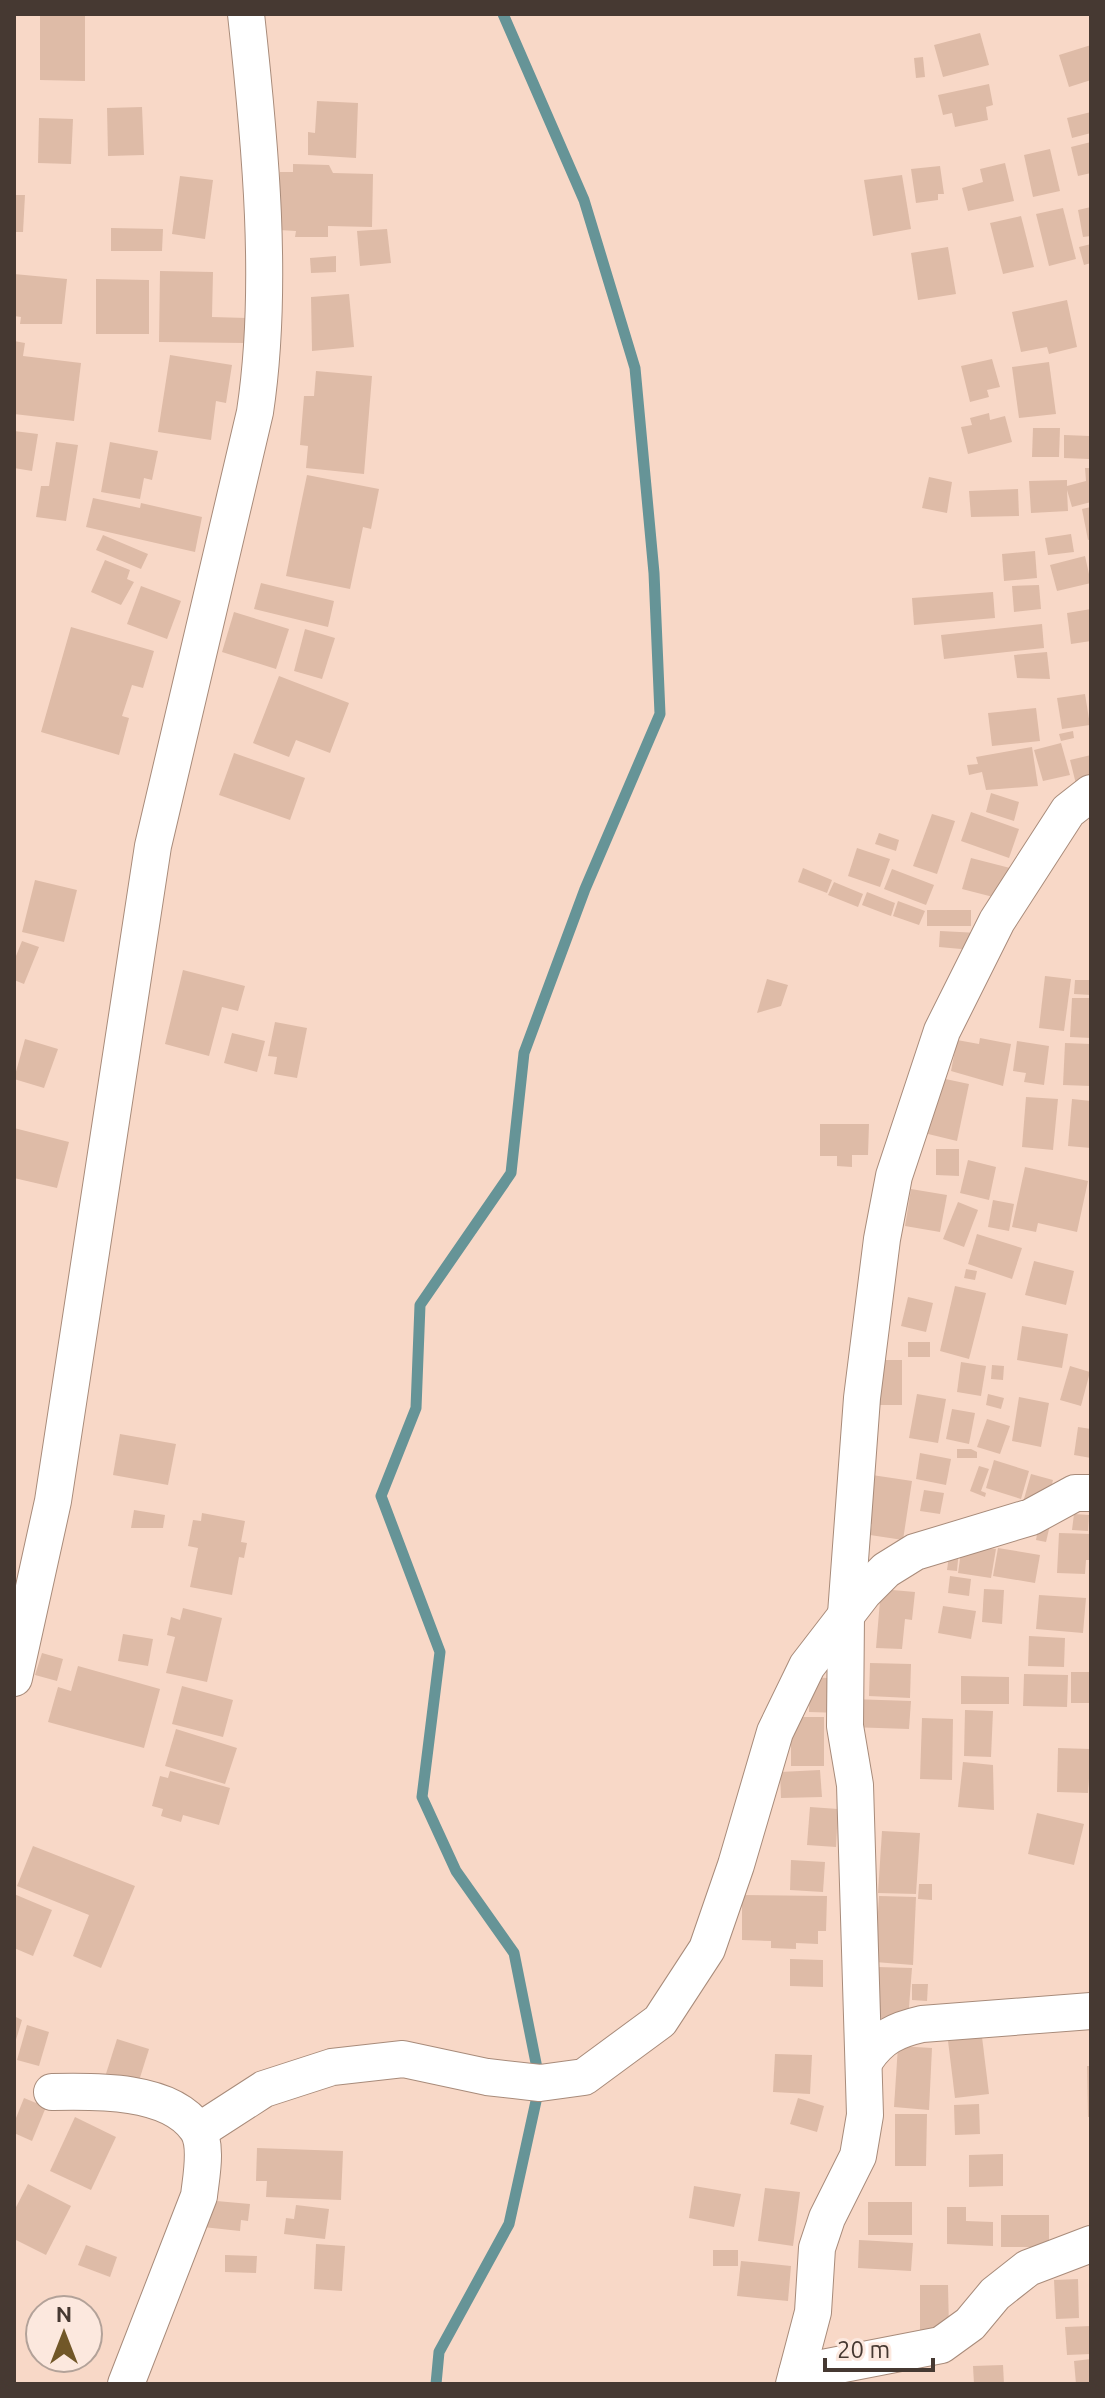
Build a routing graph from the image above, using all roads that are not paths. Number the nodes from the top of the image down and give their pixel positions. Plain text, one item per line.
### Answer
1 (246, 14) edge
2 (1091, 793) edge
3 (1086, 1492) edge
4 (846, 1614) junction
5 (14, 1678) edge
6 (1091, 2011) edge
7 (866, 2059) junction
8 (52, 2092) dead end
9 (199, 2131) junction
10 (1091, 2244) edge
11 (795, 2379) edge
12 (126, 2384) edge

1 - 5 street
2 - 4 street
3 - 4 street
4 - 7 street
4 - 9 street
6 - 7 street
7 - 11 street
8 - 9 street
9 - 12 street
10 - 11 street

